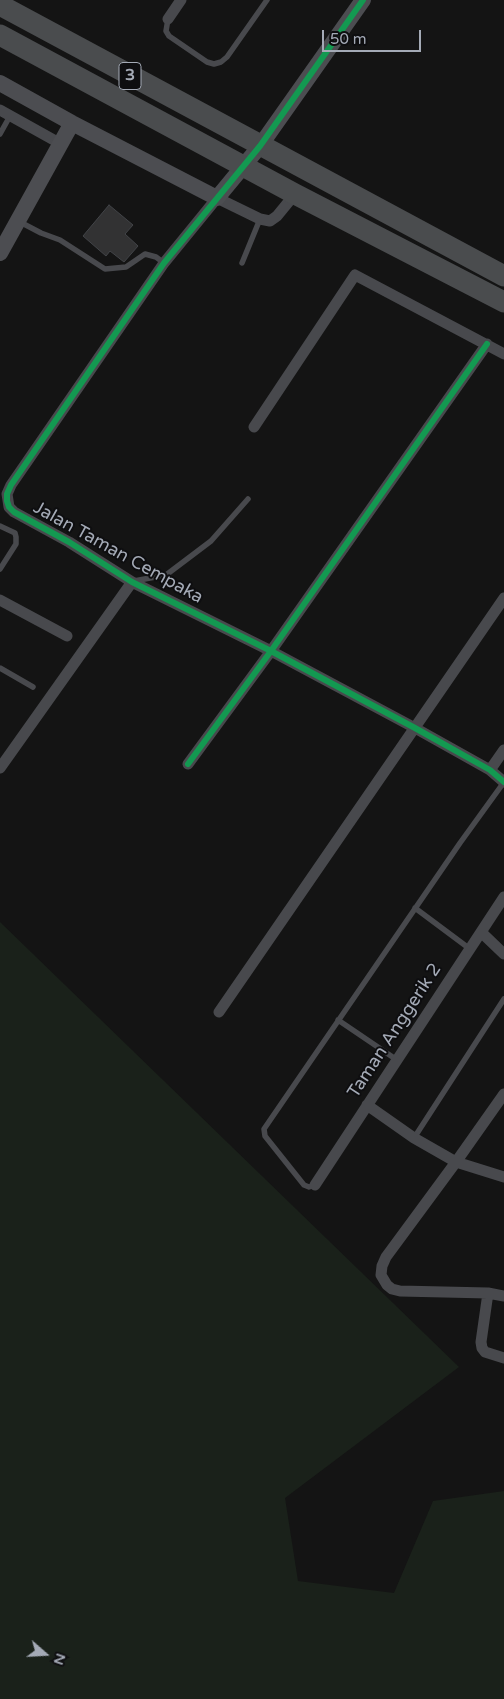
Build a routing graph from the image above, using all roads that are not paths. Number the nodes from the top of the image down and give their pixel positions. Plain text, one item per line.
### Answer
1 (181, 0) edge
2 (267, 0) edge
3 (363, 0) edge
4 (0, 5) edge
5 (168, 19) joint
6 (0, 35) edge
7 (0, 83) edge
8 (5, 113) edge
9 (72, 123) junction
10 (0, 134) edge
11 (61, 144) junction
12 (260, 146) junction
13 (244, 165) junction
14 (295, 194) junction
15 (217, 198) junction
16 (260, 219) junction
17 (18, 221) junction
18 (0, 253) edge
19 (164, 263) junction
20 (242, 263) dead end
21 (504, 276) edge
22 (504, 302) edge
23 (487, 344) junction
24 (504, 354) edge
25 (254, 427) dead end
26 (248, 499) dead end
27 (0, 526) edge
28 (0, 569) edge
29 (132, 582) junction
30 (504, 598) edge
31 (0, 600) edge
32 (67, 636) dead end
33 (271, 651) junction
34 (0, 668) edge
35 (33, 686) dead end
36 (415, 728) junction
37 (504, 750) edge
38 (188, 764) dead end
39 (0, 768) edge
40 (490, 770) junction
41 (504, 782) edge
42 (504, 897) edge
43 (415, 908) junction
44 (480, 932) junction
45 (470, 949) junction
46 (504, 954) edge
47 (504, 999) edge
48 (219, 1012) dead end
49 (338, 1020) junction
50 (396, 1060) junction
51 (504, 1094) edge
52 (367, 1105) junction
53 (414, 1138) junction
54 (456, 1162) junction
55 (504, 1177) edge
56 (314, 1185) joint
57 (488, 1292) junction
58 (504, 1296) edge
59 (504, 1358) edge

1 - 5 street
2 - 5 lane
3 - 12 street
4 - 12 highway, 3
6 - 13 highway, 3
7 - 9 street
8 - 10 lane
8 - 11 street
9 - 11 street
9 - 15 street
11 - 17 street
12 - 13 street
12 - 21 highway, 3
13 - 14 highway, 3
13 - 15 street
14 - 16 street
14 - 22 highway, 3
15 - 16 street
15 - 19 street, Jalan Taman Cempaka
16 - 20 lane
17 - 18 street
17 - 19 lane
19 - 29 street, Jalan Taman Cempaka
23 - 24 street
23 - 25 street
23 - 33 street
26 - 29 lane
27 - 28 lane
29 - 33 street, Jalan Taman Cempaka
29 - 39 street
30 - 36 street
31 - 32 street
33 - 36 street, Jalan Taman Cempaka
33 - 38 street
34 - 35 lane
36 - 40 street, Jalan Taman Cempaka
36 - 48 street
37 - 40 street
40 - 41 street, Jalan Taman Cempaka
41 - 43 lane
42 - 44 street, Taman Anggerik 2
43 - 45 lane
43 - 49 lane
44 - 45 street, Taman Anggerik 2
44 - 46 street
45 - 50 street, Taman Anggerik 2
47 - 53 lane
49 - 50 lane
49 - 56 lane
50 - 52 street, Taman Anggerik 2
51 - 54 street
52 - 53 street
52 - 56 street, Taman Anggerik 2
53 - 54 street
54 - 55 street
54 - 57 street
57 - 58 street
57 - 59 street

